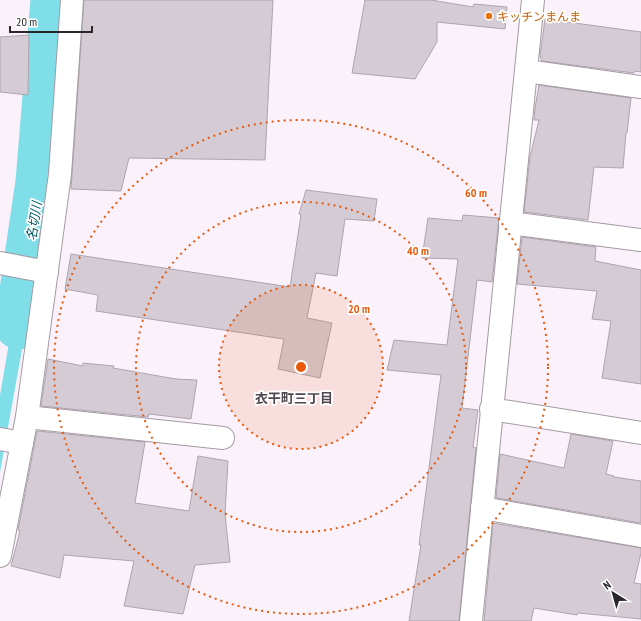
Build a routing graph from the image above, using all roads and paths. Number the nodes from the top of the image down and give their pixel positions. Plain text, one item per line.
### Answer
1 (72, 0) edge
2 (533, 0) edge
3 (526, 71) junction
4 (641, 87) edge
5 (510, 223) junction
6 (641, 240) edge
7 (0, 263) edge
8 (47, 272) junction
9 (492, 410) junction
10 (27, 417) junction
11 (641, 433) edge
12 (223, 438) dead end
13 (0, 439) edge
14 (22, 443) junction
15 (482, 508) junction
16 (641, 536) edge
17 (0, 556) edge
18 (471, 621) edge

1 - 8 street
2 - 3 street
3 - 4 street
3 - 5 street
5 - 6 street
5 - 9 street
7 - 8 street
8 - 10 street
9 - 11 street
9 - 15 street
10 - 12 street
10 - 14 street
13 - 14 street
14 - 17 street
15 - 16 street
15 - 18 street

